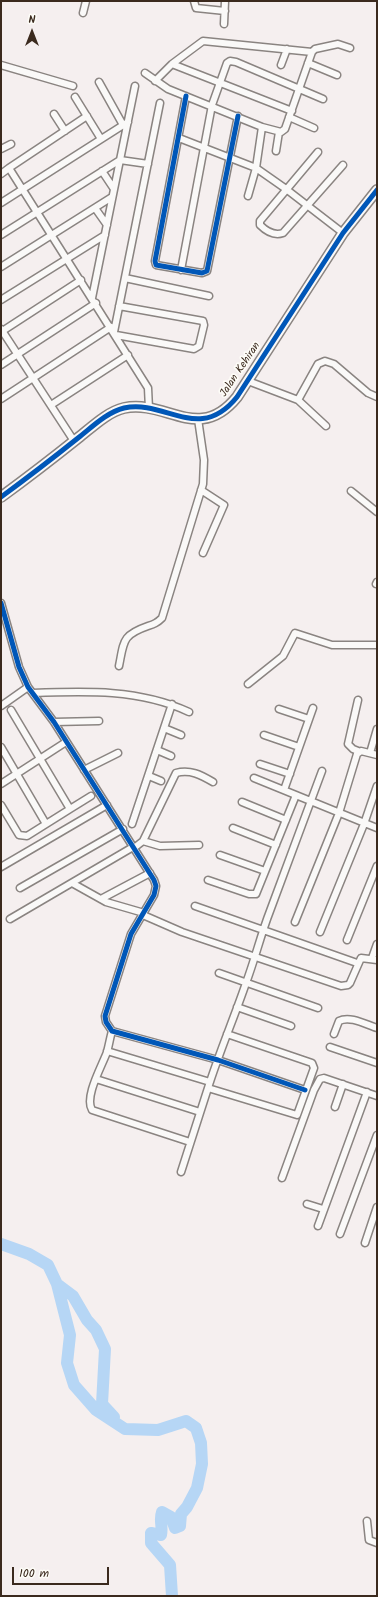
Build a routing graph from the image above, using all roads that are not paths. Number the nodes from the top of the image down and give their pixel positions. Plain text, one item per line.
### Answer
1 (86, 1) edge
2 (194, 1) edge
3 (225, 1) edge
4 (224, 11) junction
5 (83, 13) dead end
6 (224, 24) dead end
7 (350, 48) dead end
8 (287, 49) junction
9 (312, 52) junction
10 (308, 63) junction
11 (172, 64) junction
12 (1, 65) edge
13 (281, 65) dead end
14 (145, 73) dead end
15 (337, 75) dead end
16 (155, 81) junction
17 (99, 82) dead end
18 (220, 83) junction
19 (73, 86) dead end
20 (135, 86) dead end
21 (300, 88) junction
22 (186, 96) junction
23 (75, 97) dead end
24 (323, 99) dead end
25 (160, 104) dead end
26 (212, 105) junction
27 (54, 114) dead end
28 (290, 114) junction
29 (86, 116) junction
30 (238, 116) junction
31 (125, 123) junction
32 (262, 127) junction
33 (314, 128) dead end
34 (65, 131) junction
35 (280, 132) junction
36 (179, 138) junction
37 (101, 139) junction
38 (11, 144) dead end
39 (204, 147) junction
40 (1, 149) edge
41 (276, 151) dead end
42 (318, 152) dead end
43 (230, 157) junction
44 (120, 160) junction
45 (148, 164) junction
46 (343, 165) dead end
47 (9, 168) junction
48 (256, 168) junction
49 (102, 171) junction
50 (1, 174) edge
51 (114, 189) junction
52 (286, 189) junction
53 (22, 190) junction
54 (377, 190) edge
55 (248, 196) dead end
56 (112, 197) junction
57 (1, 204) edge
58 (308, 206) junction
59 (95, 208) junction
60 (37, 212) junction
61 (107, 225) junction
62 (343, 233) junction
63 (1, 235) edge
64 (52, 235) junction
65 (105, 235) junction
66 (66, 258) junction
67 (1, 267) edge
68 (182, 270) junction
69 (125, 278) junction
70 (81, 280) junction
71 (209, 296) dead end
72 (1, 300) edge
73 (94, 301) junction
74 (119, 306) junction
75 (2, 331) edge
76 (114, 332) junction
77 (17, 354) junction
78 (128, 355) junction
79 (1, 365) edge
80 (33, 378) junction
81 (248, 381) junction
82 (377, 397) edge
83 (1, 399) edge
84 (298, 400) junction
85 (50, 405) junction
86 (149, 409) junction
87 (198, 419) junction
88 (326, 426) dead end
89 (74, 441) junction
90 (201, 490) junction
91 (351, 490) dead end
92 (1, 497) edge
93 (377, 512) edge
94 (203, 553) dead end
95 (1, 603) edge
96 (377, 645) edge
97 (119, 666) dead end
98 (248, 684) dead end
99 (28, 687) junction
100 (34, 693) junction
101 (358, 700) dead end
102 (172, 704) junction
103 (1, 706) edge
104 (313, 708) dead end
105 (280, 709) dead end
106 (11, 710) dead end
107 (189, 712) dead end
108 (309, 719) junction
109 (98, 721) dead end
110 (54, 722) junction
111 (164, 728) junction
112 (377, 729) edge
113 (181, 735) dead end
114 (264, 735) dead end
115 (66, 742) junction
116 (299, 747) junction
117 (1, 748) edge
118 (157, 750) junction
119 (358, 751) junction
120 (118, 753) dead end
121 (370, 753) junction
122 (377, 755) edge
123 (171, 756) dead end
124 (40, 758) junction
125 (260, 764) dead end
126 (84, 770) junction
127 (322, 771) dead end
128 (17, 773) junction
129 (290, 774) junction
130 (149, 776) junction
131 (254, 778) dead end
132 (161, 781) dead end
133 (213, 782) dead end
134 (1, 784) edge
135 (377, 786) edge
136 (284, 790) junction
137 (296, 795) junction
138 (91, 796) dead end
139 (311, 801) junction
140 (242, 802) dead end
141 (1, 805) edge
142 (107, 806) junction
143 (70, 809) junction
144 (339, 813) junction
145 (286, 820) junction
146 (46, 824) junction
147 (132, 824) dead end
148 (364, 824) junction
149 (233, 828) dead end
150 (377, 828) edge
151 (123, 829) junction
152 (143, 841) junction
153 (199, 845) dead end
154 (276, 845) junction
155 (134, 848) junction
156 (220, 855) dead end
157 (377, 866) edge
158 (1, 867) edge
159 (265, 871) junction
160 (150, 873) junction
161 (208, 880) dead end
162 (72, 883) junction
163 (20, 888) dead end
164 (101, 899) junction
165 (195, 906) dead end
166 (144, 914) junction
167 (10, 919) dead end
168 (295, 922) dead end
169 (264, 930) junction
170 (320, 932) dead end
171 (347, 940) dead end
172 (377, 944) edge
173 (256, 956) junction
174 (374, 959) edge
175 (358, 963) junction
176 (219, 974) dead end
177 (246, 984) junction
178 (237, 1007) junction
179 (318, 1008) dead end
180 (291, 1026) dead end
181 (377, 1028) edge
182 (112, 1031) junction
183 (227, 1034) junction
184 (334, 1034) dead end
185 (330, 1047) dead end
186 (107, 1051) junction
187 (218, 1060) junction
188 (377, 1063) edge
189 (96, 1080) junction
190 (343, 1084) junction
191 (209, 1085) junction
192 (305, 1090) junction
193 (367, 1092) junction
194 (377, 1096) edge
195 (335, 1108) dead end
196 (200, 1112) junction
197 (377, 1135) edge
198 (190, 1142) junction
199 (180, 1172) dead end
200 (282, 1178) dead end
201 (306, 1204) dead end
202 (377, 1207) edge
203 (323, 1210) junction
204 (318, 1226) dead end
205 (340, 1234) dead end
206 (365, 1243) dead end
207 (367, 1521) dead end
208 (377, 1543) edge

1 - 5 street
2 - 4 street
3 - 4 street
4 - 6 street
7 - 9 street
8 - 9 street
8 - 11 street
8 - 13 street
9 - 10 street
10 - 15 street
10 - 21 street
11 - 16 street
11 - 18 street
12 - 19 street
14 - 16 street
16 - 22 street
17 - 31 street
18 - 21 street
18 - 26 street
18 - 28 street
20 - 31 street
21 - 24 street
21 - 28 street
22 - 26 street
22 - 36 street
23 - 29 street
25 - 45 street
26 - 30 street
26 - 39 street
27 - 34 street
28 - 33 street
28 - 35 street
29 - 34 street
29 - 37 street
30 - 32 street
30 - 43 street
31 - 37 street
31 - 44 street
32 - 35 street
32 - 48 street
34 - 47 street
35 - 41 street
36 - 39 street
36 - 68 street
37 - 53 street
38 - 40 street
39 - 43 street
39 - 68 street
42 - 52 street
43 - 48 street
43 - 68 street
44 - 45 street
44 - 49 street
44 - 51 street
45 - 69 street
46 - 58 street
47 - 50 street
47 - 53 street
48 - 52 street
48 - 55 street
49 - 51 street
49 - 60 street
51 - 56 street
52 - 58 street
52 - 58 street
53 - 57 street
53 - 60 street
54 - 62 street, Jalan Kehiran
56 - 59 street
56 - 61 street
58 - 62 street
59 - 61 street
59 - 64 street
60 - 63 street
60 - 64 street
61 - 65 street
62 - 81 street, Jalan Kehiran
64 - 66 street
64 - 67 street
65 - 66 street
65 - 73 street
66 - 70 street
66 - 72 street
69 - 71 street
69 - 74 street
70 - 73 street
70 - 75 street
73 - 76 street
73 - 77 street
74 - 76 street
74 - 76 street
75 - 77 street
76 - 78 street
76 - 80 street
77 - 79 street
77 - 80 street
78 - 85 street
78 - 86 street
80 - 83 street
80 - 85 street
81 - 84 street
81 - 87 street, Jalan Kehiran
82 - 84 street
84 - 88 street
85 - 89 street
86 - 87 street, Jalan Kehiran
86 - 89 street, Jalan Kehiran
87 - 90 street
89 - 92 street, Jalan Kehiran
90 - 94 street
90 - 97 street
91 - 93 street
95 - 99 street
96 - 98 street
99 - 100 street
99 - 103 street
100 - 102 street
100 - 110 street
101 - 119 street
102 - 107 street
102 - 111 street
104 - 108 street
105 - 108 street
106 - 124 street
108 - 116 street
109 - 110 street
110 - 115 street
111 - 113 street
111 - 118 street
112 - 121 street
114 - 116 street
115 - 124 street
115 - 126 street
116 - 129 street
117 - 128 street
118 - 123 street
118 - 130 street
119 - 121 street
119 - 144 street
120 - 126 street
121 - 122 street
124 - 128 street
124 - 143 street
125 - 129 street
126 - 142 street
127 - 139 street
128 - 134 street
128 - 146 street
129 - 136 street
130 - 132 street
130 - 147 street
131 - 136 street
133 - 152 street
135 - 148 street
136 - 137 street
137 - 139 street
137 - 145 street
138 - 143 street
139 - 144 street
139 - 169 street
140 - 145 street
141 - 146 street
142 - 151 street
142 - 158 street
143 - 146 street
144 - 148 street
144 - 168 street
145 - 154 street
148 - 150 street
148 - 170 street
149 - 154 street
151 - 155 street
151 - 163 street
152 - 153 street
152 - 155 street
154 - 159 street
155 - 160 street
155 - 162 street
156 - 159 street
157 - 171 street
159 - 161 street
160 - 164 street
160 - 166 street
162 - 164 street
162 - 167 street
164 - 166 street
165 - 169 street
166 - 173 street
166 - 182 street
169 - 173 street
169 - 175 street
172 - 174 street
173 - 175 street
173 - 177 street
174 - 175 street
176 - 177 street
177 - 178 street
177 - 179 street
178 - 180 street
178 - 183 street
181 - 184 street
182 - 186 street
182 - 187 street
183 - 187 street
183 - 192 street
185 - 188 street
186 - 189 street
186 - 191 street
187 - 191 street
187 - 192 street
189 - 196 street
189 - 198 street
190 - 193 street
190 - 195 street
190 - 200 street
191 - 192 street
191 - 196 street
193 - 194 street
193 - 203 street
196 - 198 street
197 - 205 street
198 - 199 street
201 - 203 street
202 - 206 street
203 - 204 street
207 - 208 street

